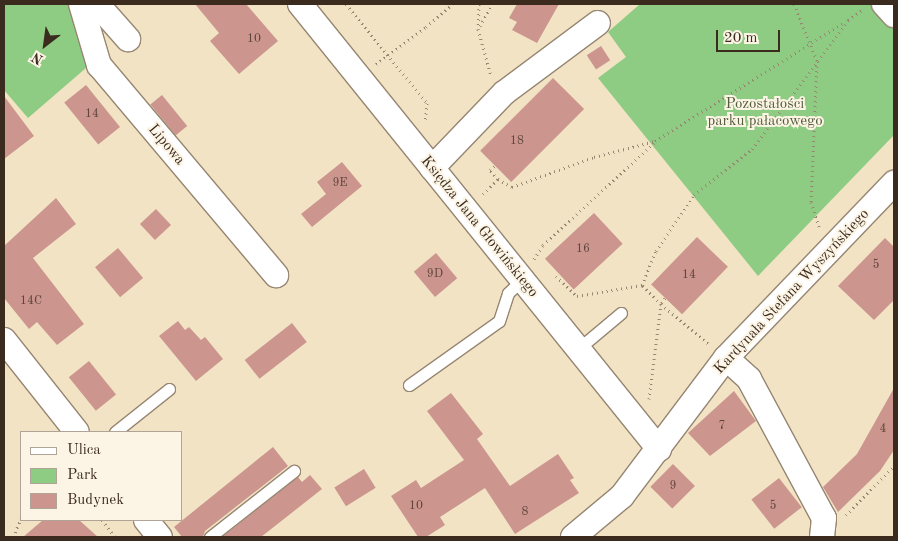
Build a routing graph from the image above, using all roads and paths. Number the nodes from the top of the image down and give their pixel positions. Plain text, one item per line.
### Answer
1 (81, 4) edge
2 (97, 4) edge
3 (300, 4) edge
4 (346, 4) edge
5 (452, 4) edge
6 (479, 4) edge
7 (492, 4) edge
8 (794, 4) edge
9 (870, 4) edge
10 (884, 4) edge
11 (894, 15) edge
12 (848, 20) junction
13 (598, 23) dead end
14 (478, 29) junction
15 (128, 39) dead end
16 (810, 44) junction
17 (388, 55) junction
18 (817, 61) junction
19 (358, 77) junction
20 (504, 93) junction
21 (425, 124) dead end
22 (655, 141) junction
23 (495, 166) dead end
24 (432, 168) junction
25 (498, 179) junction
26 (894, 182) edge
27 (466, 211) junction
28 (828, 252) junction
29 (276, 275) dead end
30 (556, 276) dead end
31 (522, 280) junction
32 (642, 285) junction
33 (665, 298) dead end
34 (661, 304) junction
35 (621, 313) dead end
36 (4, 340) edge
37 (578, 349) junction
38 (726, 358) junction
39 (409, 385) dead end
40 (169, 389) dead end
41 (634, 418) junction
42 (76, 431) edge
43 (116, 431) edge
44 (659, 449) junction
45 (894, 468) edge
46 (294, 471) dead end
47 (843, 518) dead end
48 (20, 521) edge
49 (103, 521) edge
50 (147, 521) edge
51 (13, 537) edge
52 (115, 537) edge
53 (160, 537) edge
54 (210, 537) edge
55 (572, 537) edge
56 (822, 537) edge

1 - 29 street, Lipowa
2 - 15 street
3 - 19 street, Księdza Jana Głowińskiego
4 - 17 path
5 - 17 path
6 - 14 path
7 - 14 path
8 - 16 path
9 - 12 path
10 - 11 street
12 - 16 path
12 - 18 path
13 - 20 street
14 - 20 path
16 - 18 path
16 - 22 path
17 - 19 path
17 - 21 path
18 - 28 path
18 - 32 path
19 - 24 street, Księdza Jana Głowińskiego
20 - 24 street
22 - 25 path
22 - 31 path
23 - 25 path
24 - 27 street, Księdza Jana Głowińskiego
25 - 27 path
26 - 28 street, Kardynała Stefana Wyszyńskiego
27 - 31 street, Księdza Jana Głowińskiego
28 - 38 street, Kardynała Stefana Wyszyńskiego
30 - 32 path
31 - 37 street, Księdza Jana Głowińskiego
31 - 39 lane
32 - 34 path
33 - 34 path
34 - 38 path
34 - 41 path
35 - 37 lane
36 - 42 street
37 - 41 street, Księdza Jana Głowińskiego
38 - 44 street, Kardynała Stefana Wyszyńskiego
38 - 56 street
40 - 43 lane
41 - 44 street, Księdza Jana Głowińskiego
44 - 55 street, Kardynała Stefana Wyszyńskiego
45 - 47 path
46 - 54 lane
48 - 51 path
49 - 52 path
50 - 53 street

